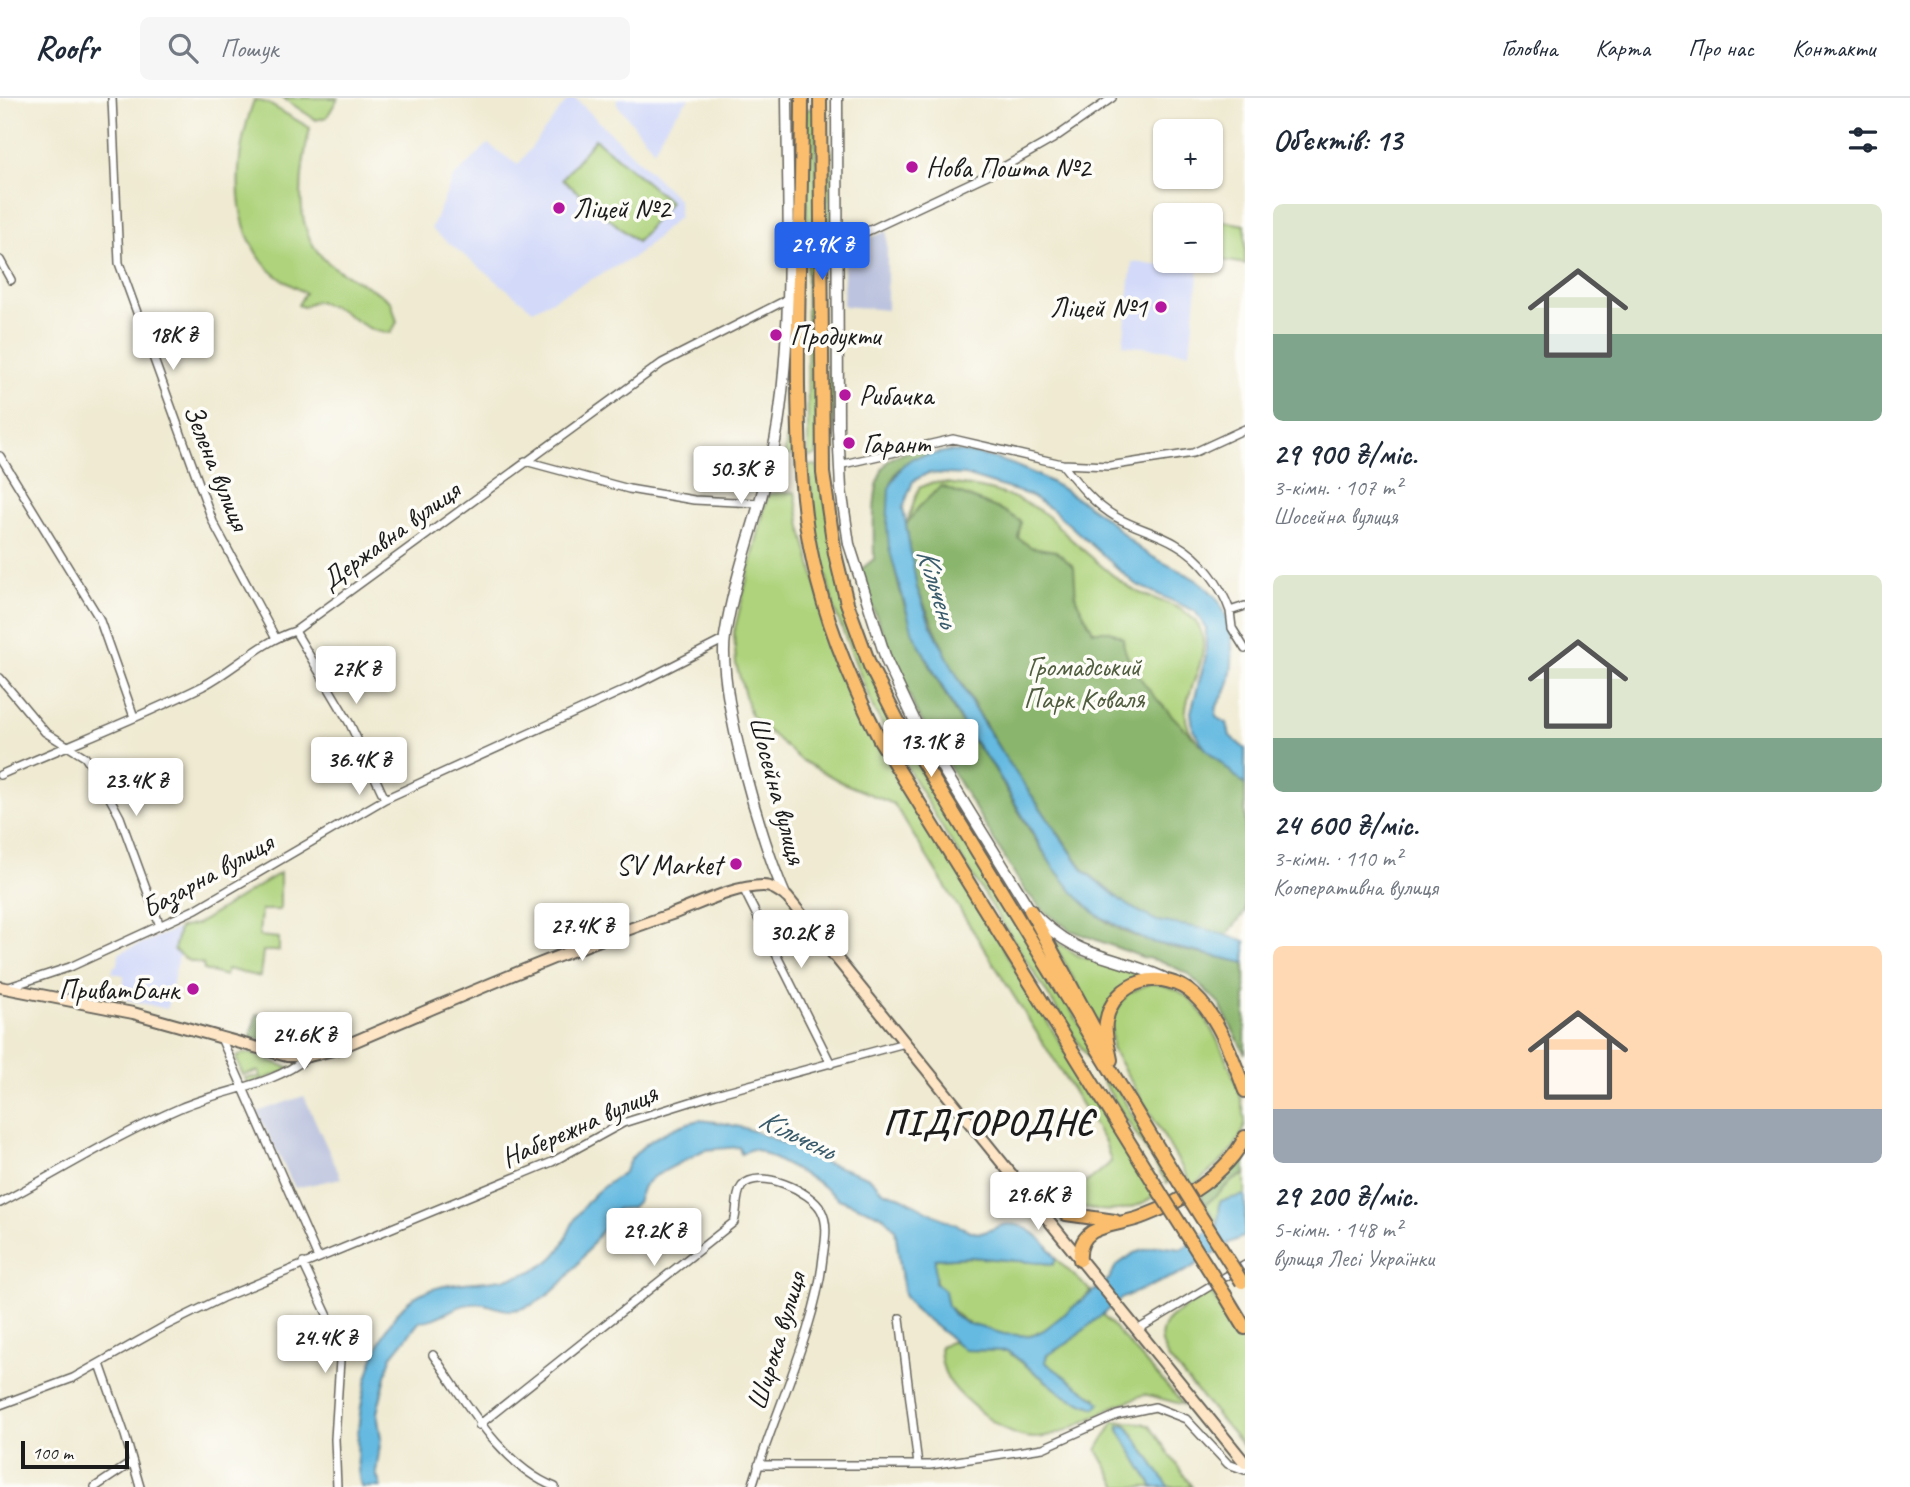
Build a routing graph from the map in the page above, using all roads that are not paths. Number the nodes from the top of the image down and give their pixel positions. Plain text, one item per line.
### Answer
1 (112, 98) edge
2 (787, 98) edge
3 (802, 98) edge
4 (820, 98) edge
5 (836, 98) edge
6 (1108, 99) edge
7 (838, 245) junction
8 (0, 260) edge
9 (11, 281) dead end
10 (788, 299) junction
11 (1245, 429) edge
12 (0, 456) edge
13 (525, 461) junction
14 (1062, 464) junction
15 (839, 466) junction
16 (757, 503) junction
17 (1245, 606) edge
18 (1230, 611) junction
19 (295, 631) junction
20 (275, 637) junction
21 (725, 639) junction
22 (1245, 649) edge
23 (0, 678) edge
24 (134, 717) junction
25 (64, 747) junction
26 (0, 775) edge
27 (385, 799) junction
28 (744, 890) junction
29 (787, 897) junction
30 (1030, 910) junction
31 (160, 926) junction
32 (1172, 981) junction
33 (3, 987) edge
34 (219, 1035) junction
35 (905, 1042) junction
36 (309, 1056) junction
37 (1111, 1060) junction
38 (831, 1063) junction
39 (243, 1089) junction
40 (1245, 1091) edge
41 (1134, 1109) junction
42 (1245, 1137) edge
43 (1020, 1184) junction
44 (0, 1203) edge
45 (1133, 1220) junction
46 (318, 1258) junction
47 (1080, 1260) junction
48 (303, 1262) junction
49 (1245, 1265) edge
50 (1243, 1285) edge
51 (900, 1318) dead end
52 (1245, 1328) edge
53 (1137, 1330) junction
54 (433, 1355) dead end
55 (100, 1364) junction
56 (0, 1405) edge
57 (479, 1425) junction
58 (131, 1463) junction
59 (1245, 1464) edge
60 (758, 1465) junction
61 (918, 1465) junction
62 (1245, 1470) edge
63 (95, 1487) edge
64 (139, 1487) edge
65 (337, 1487) edge
66 (555, 1487) edge
67 (752, 1487) edge

1 - 20 street, Зелена вулиця
2 - 10 street, Шосейна вулиця
3 - 52 highway, bridge
4 - 41 highway
5 - 7 street
6 - 7 street
7 - 15 street
8 - 9 street
10 - 13 street, Державна вулиця
10 - 16 street, Шосейна вулиця
11 - 14 street
12 - 24 street
13 - 16 street
13 - 19 street, Державна вулиця
14 - 15 street
14 - 18 street
15 - 30 street
16 - 21 street, Шосейна вулиця
17 - 18 street
18 - 22 street
19 - 20 street, Державна вулиця
19 - 27 street
20 - 24 street, Державна вулиця
21 - 27 street, Базарна вулиця
21 - 29 street, Шосейна вулиця
23 - 25 street
24 - 25 street, Державна вулиця
25 - 26 street, Державна вулиця
25 - 31 street
27 - 31 street, Базарна вулиця
28 - 29 main road
28 - 36 main road
28 - 38 street
29 - 35 main road, Шосейна вулиця
30 - 32 street
30 - 37 highway
31 - 33 street, Базарна вулиця
32 - 37 highway
32 - 40 highway
33 - 34 main road
34 - 36 main road
34 - 39 street
35 - 38 street, Набережна вулиця
35 - 43 main road, Шосейна вулиця
36 - 39 street
37 - 41 highway
38 - 46 street, Набережна вулиця
39 - 44 street
39 - 46 street
41 - 50 highway, bridge
42 - 45 highway
43 - 45 highway
43 - 47 main road, Шосейна вулиця
45 - 47 highway
46 - 48 street, Набережна вулиця
47 - 53 main road, Шосейна вулиця
48 - 55 street, Набережна вулиця
48 - 65 street
49 - 53 street
51 - 61 street
53 - 59 main road, Шосейна вулиця
54 - 57 street
55 - 56 street, Набережна вулиця
55 - 58 street
57 - 60 street, Широка вулиця
57 - 66 street
58 - 63 street
58 - 64 street
60 - 61 street
60 - 67 street, Широка вулиця
61 - 62 street

